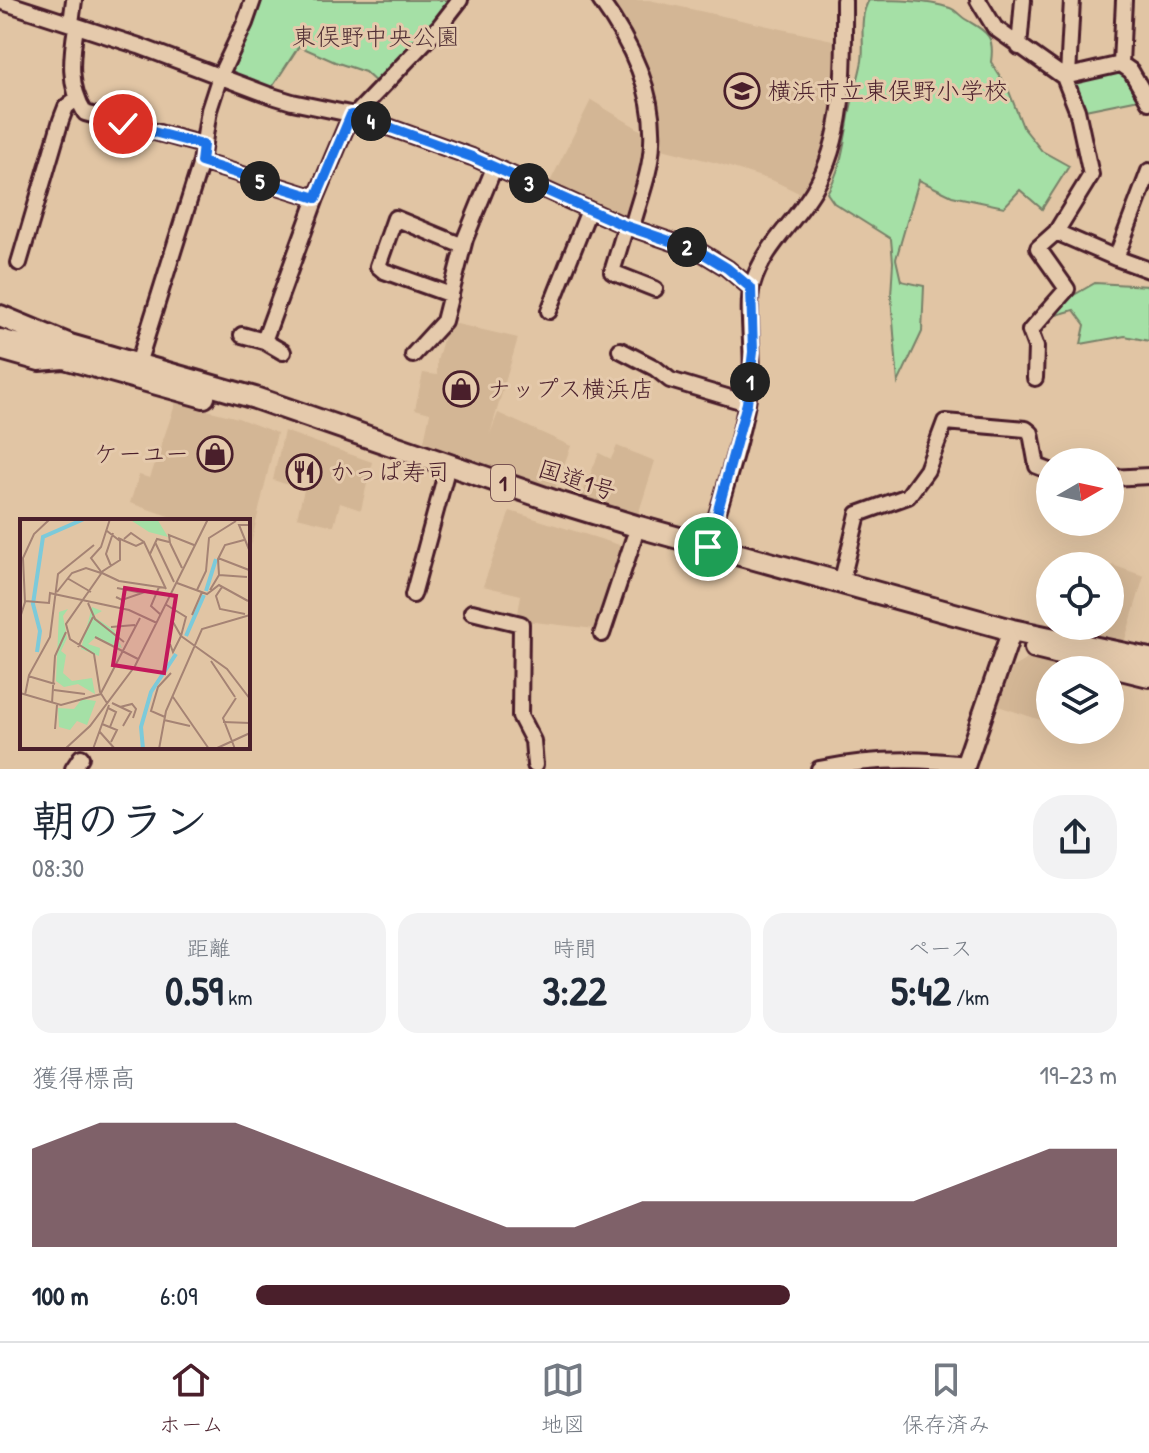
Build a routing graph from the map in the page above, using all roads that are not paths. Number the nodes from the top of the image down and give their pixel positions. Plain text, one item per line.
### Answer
1 (74, 0) edge
2 (253, 0) edge
3 (460, 0) edge
4 (600, 0) edge
5 (844, 0) edge
6 (978, 0) edge
7 (1023, 0) edge
8 (1072, 0) edge
9 (1124, 0) edge
10 (0, 1) edge
11 (74, 25) junction
12 (1019, 47) junction
13 (1121, 64) junction
14 (220, 76) junction
15 (1066, 77) junction
16 (76, 99) junction
17 (1149, 102) edge
18 (353, 115) junction
19 (203, 145) junction
20 (201, 162) junction
21 (494, 168) junction
22 (1149, 171) edge
23 (316, 198) junction
24 (589, 210) junction
25 (629, 227) junction
26 (1056, 232) junction
27 (463, 246) junction
28 (1116, 258) junction
29 (19, 263) dead end
30 (1149, 270) edge
31 (751, 288) junction
32 (655, 289) dead end
33 (451, 295) junction
34 (549, 311) dead end
35 (0, 316) edge
36 (0, 329) edge
37 (242, 335) dead end
38 (0, 340) edge
39 (264, 341) junction
40 (620, 350) dead end
41 (0, 352) edge
42 (283, 352) dead end
43 (413, 355) dead end
44 (68, 360) junction
45 (138, 364) junction
46 (1035, 378) dead end
47 (747, 403) junction
48 (1036, 460) edge
49 (1149, 476) edge
50 (445, 477) junction
51 (1124, 477) edge
52 (634, 538) junction
53 (706, 553) junction
54 (841, 584) junction
55 (413, 595) dead end
56 (472, 612) dead end
57 (602, 634) dead end
58 (1010, 635) junction
59 (1149, 659) edge
60 (1149, 676) edge
61 (535, 765) dead end
62 (923, 765) edge
63 (965, 766) edge
64 (819, 769) edge

1 - 11 street
2 - 14 street
3 - 18 street
4 - 25 street
5 - 31 street
6 - 12 street
7 - 12 street
8 - 15 street
9 - 13 street
10 - 11 street
11 - 14 street
11 - 16 street
12 - 15 street
13 - 15 street
13 - 17 street
14 - 18 street
14 - 19 street
15 - 26 street
16 - 19 street
16 - 29 street
18 - 21 street
18 - 23 street
19 - 20 street
20 - 23 street
20 - 45 street
21 - 24 street
21 - 27 street
22 - 28 street
23 - 39 street
24 - 25 street
24 - 34 street
25 - 31 street
25 - 32 street
26 - 28 street
26 - 46 street
27 - 33 street
27 - 33 street
28 - 30 street
31 - 47 street
33 - 43 street
35 - 45 highway, 国道1号 / 1
36 - 44 highway, 1
37 - 39 street
38 - 44 highway, 国道1号 / 1
39 - 42 street
40 - 47 street
41 - 44 street
44 - 50 highway, 国道1号 / 1
45 - 53 highway, 国道1号 / 1
47 - 53 street
48 - 54 street
49 - 51 street
50 - 52 highway, 国道1号 / 1
50 - 55 street
52 - 53 highway, 国道1号 / 1
52 - 57 street
53 - 54 highway, 国道1号 / 1
53 - 58 highway, 国道1号 / 1
54 - 58 highway, 国道1号 / 1
56 - 61 street
58 - 59 highway, 国道1号 / 1
58 - 60 highway, 国道1号 / 1
58 - 63 main road
62 - 63 street
62 - 64 street

